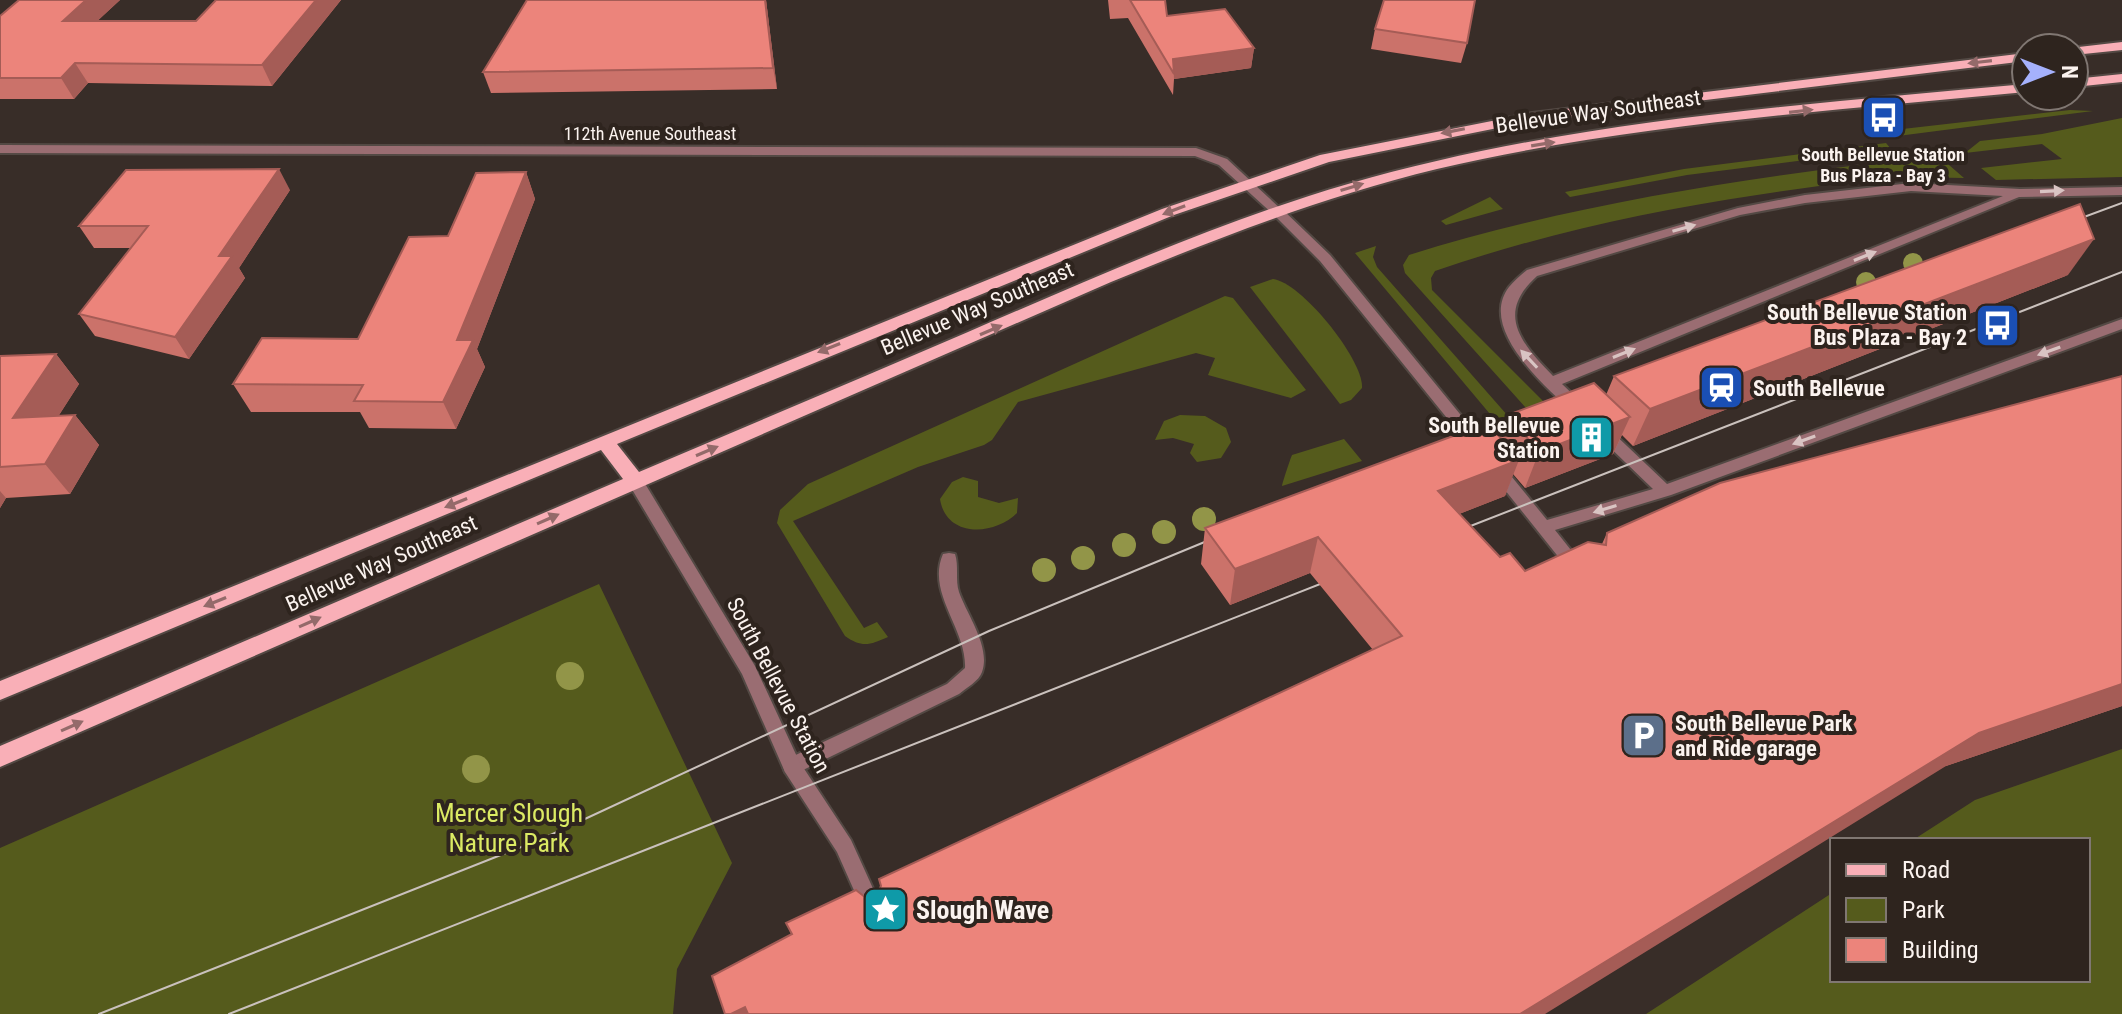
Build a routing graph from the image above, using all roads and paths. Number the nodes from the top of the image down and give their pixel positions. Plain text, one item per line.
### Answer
1 (2122, 46) edge
2 (2090, 49) edge
3 (2010, 59) edge
4 (2122, 78) edge
5 (2090, 81) edge
6 (2010, 90) edge
7 (0, 149) edge
8 (1247, 183) junction
9 (2122, 191) edge
10 (2020, 193) junction
11 (1278, 212) junction
12 (2122, 324) edge
13 (1551, 383) junction
14 (605, 442) junction
15 (635, 481) junction
16 (1665, 491) junction
17 (1545, 527) junction
18 (949, 559) dead end
19 (1581, 573) edge
20 (0, 691) edge
21 (0, 757) edge
22 (792, 766) junction
23 (875, 915) edge

1 - 2 main road
3 -> 8 main road, Bellevue Way Southeast
4 - 5 main road
11 -> 6 main road, Bellevue Way Southeast
7 - 8 street, 112th Avenue Southeast
8 - 11 street, 112th Avenue Southeast
8 -> 14 main road, Bellevue Way Southeast
10 -> 9 street
13 -> 10 street
13 -> 10 street
15 -> 11 main road, Bellevue Way Southeast
11 - 17 street, 112th Avenue Southeast
12 -> 16 street
13 - 16 street
14 - 15 main road
14 -> 20 main road, Bellevue Way Southeast
21 -> 15 main road, Bellevue Way Southeast
15 - 22 street, South Bellevue Station
16 -> 17 street
17 - 19 street, 112th Avenue Southeast
18 - 22 street
22 - 23 street, South Bellevue Station

